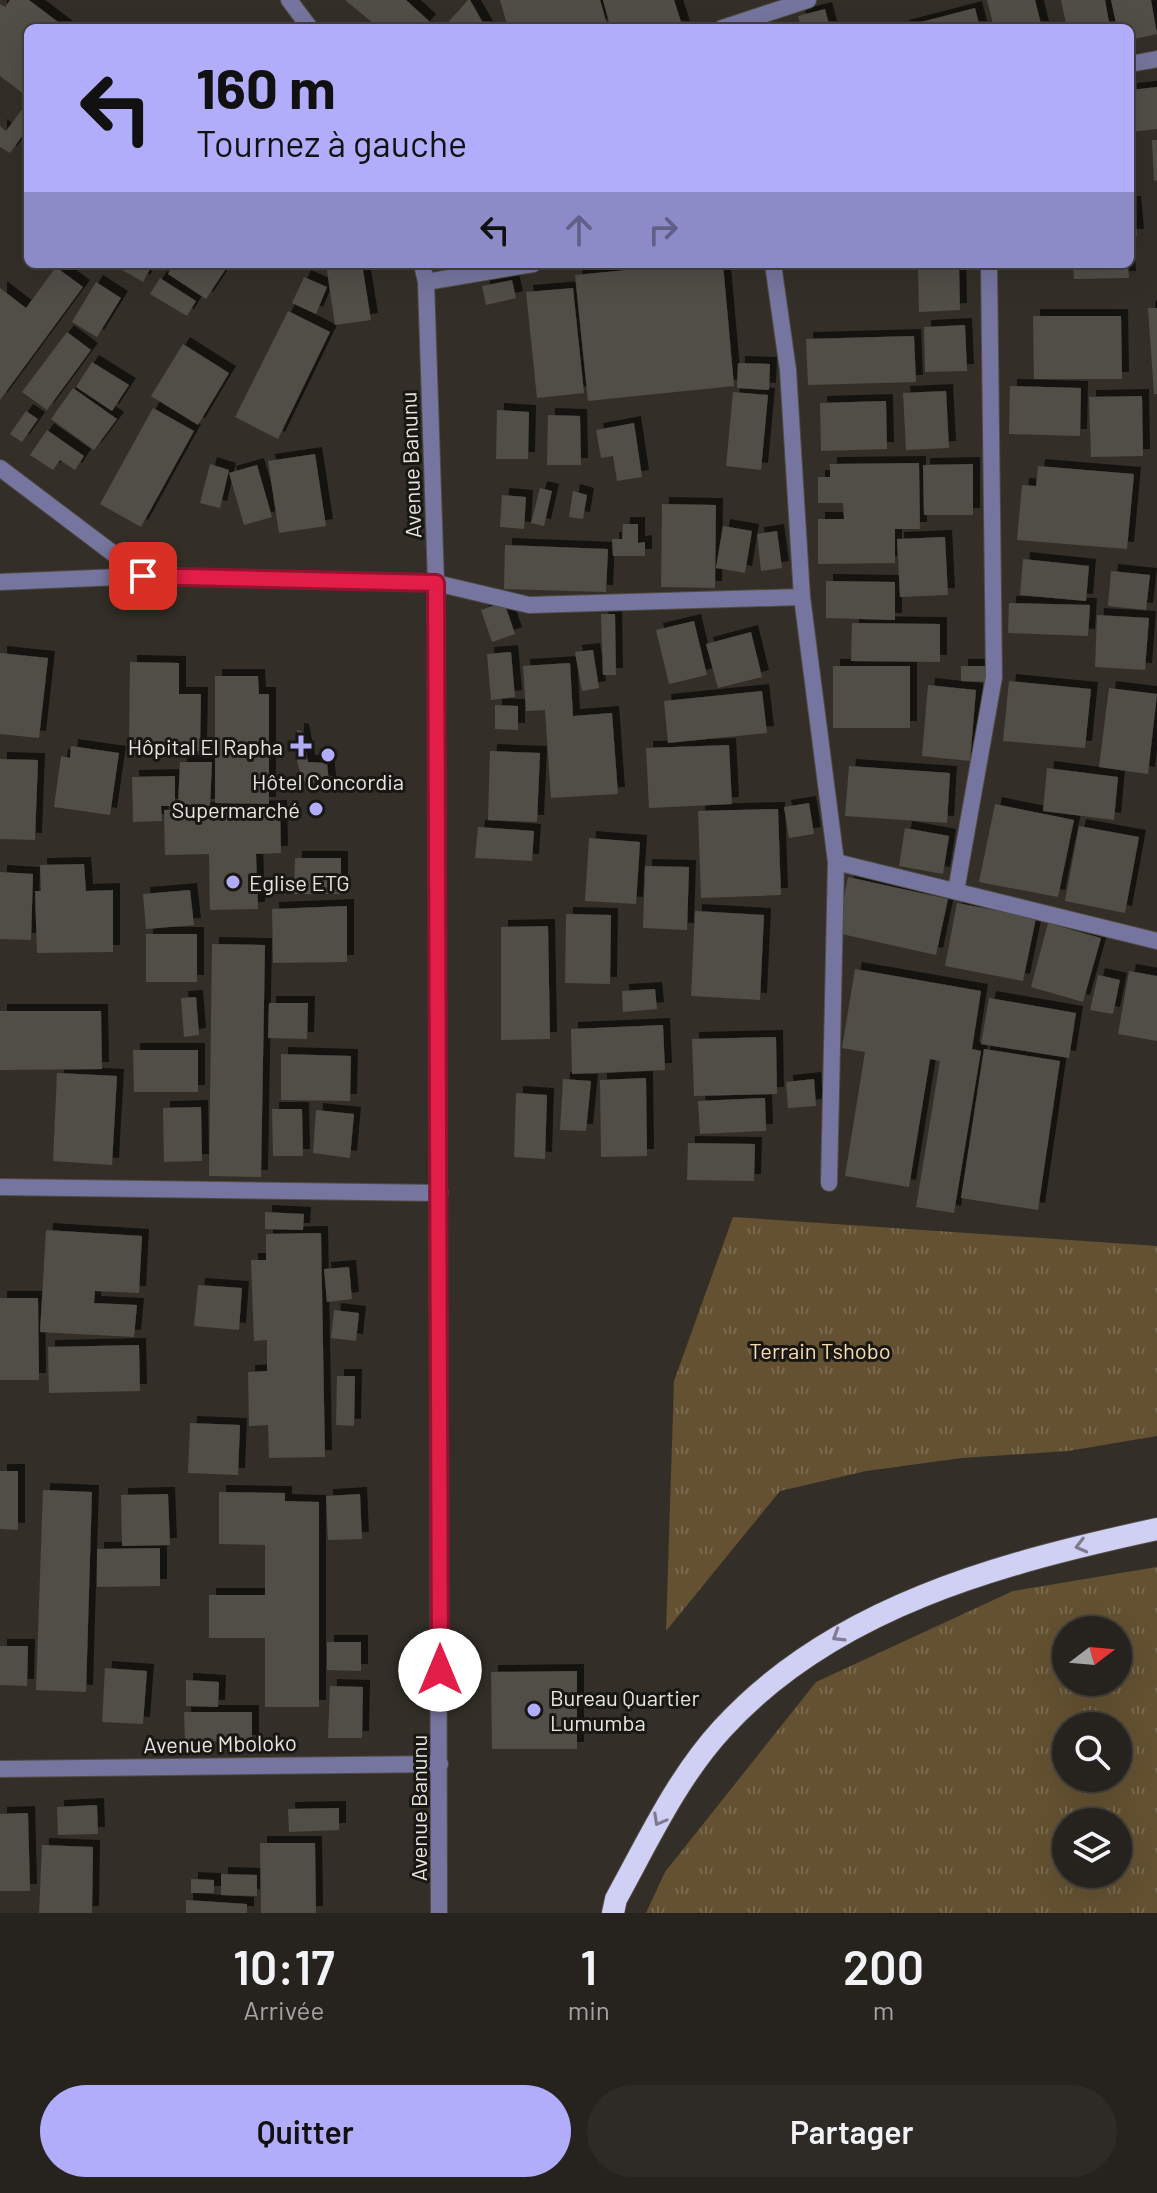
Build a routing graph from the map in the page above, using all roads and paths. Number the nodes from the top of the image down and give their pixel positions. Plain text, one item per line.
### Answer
1 (808, 0) edge
2 (292, 1) edge
3 (307, 24) edge
4 (734, 24) edge
5 (1157, 59) edge
6 (1134, 63) edge
7 (423, 268) edge
8 (509, 268) edge
9 (774, 268) edge
10 (989, 268) edge
11 (426, 282) junction
12 (0, 468) edge
13 (143, 576) junction
14 (0, 582) edge
15 (436, 583) junction
16 (802, 597) junction
17 (836, 862) junction
18 (956, 891) junction
19 (1157, 941) edge
20 (829, 1183) dead end
21 (0, 1187) edge
22 (440, 1193) junction
23 (1157, 1529) edge
24 (440, 1764) junction
25 (0, 1769) edge
26 (439, 1913) edge
27 (613, 1913) edge

1 - 4 street
2 - 3 street
5 - 6 street
7 - 11 street, Avenue Banunu
8 - 11 street
9 - 16 street
10 - 18 street
11 - 15 street, Avenue Banunu
12 - 13 street
13 - 14 street
13 - 15 street
15 - 16 street
15 - 22 street, Avenue Banunu
16 - 17 street
17 - 18 street
17 - 20 street
18 - 19 street
21 - 22 street
22 - 24 street, Avenue Banunu
23 -> 27 highway
24 - 25 street, Avenue Mboloko
24 - 26 street, Avenue Banunu

